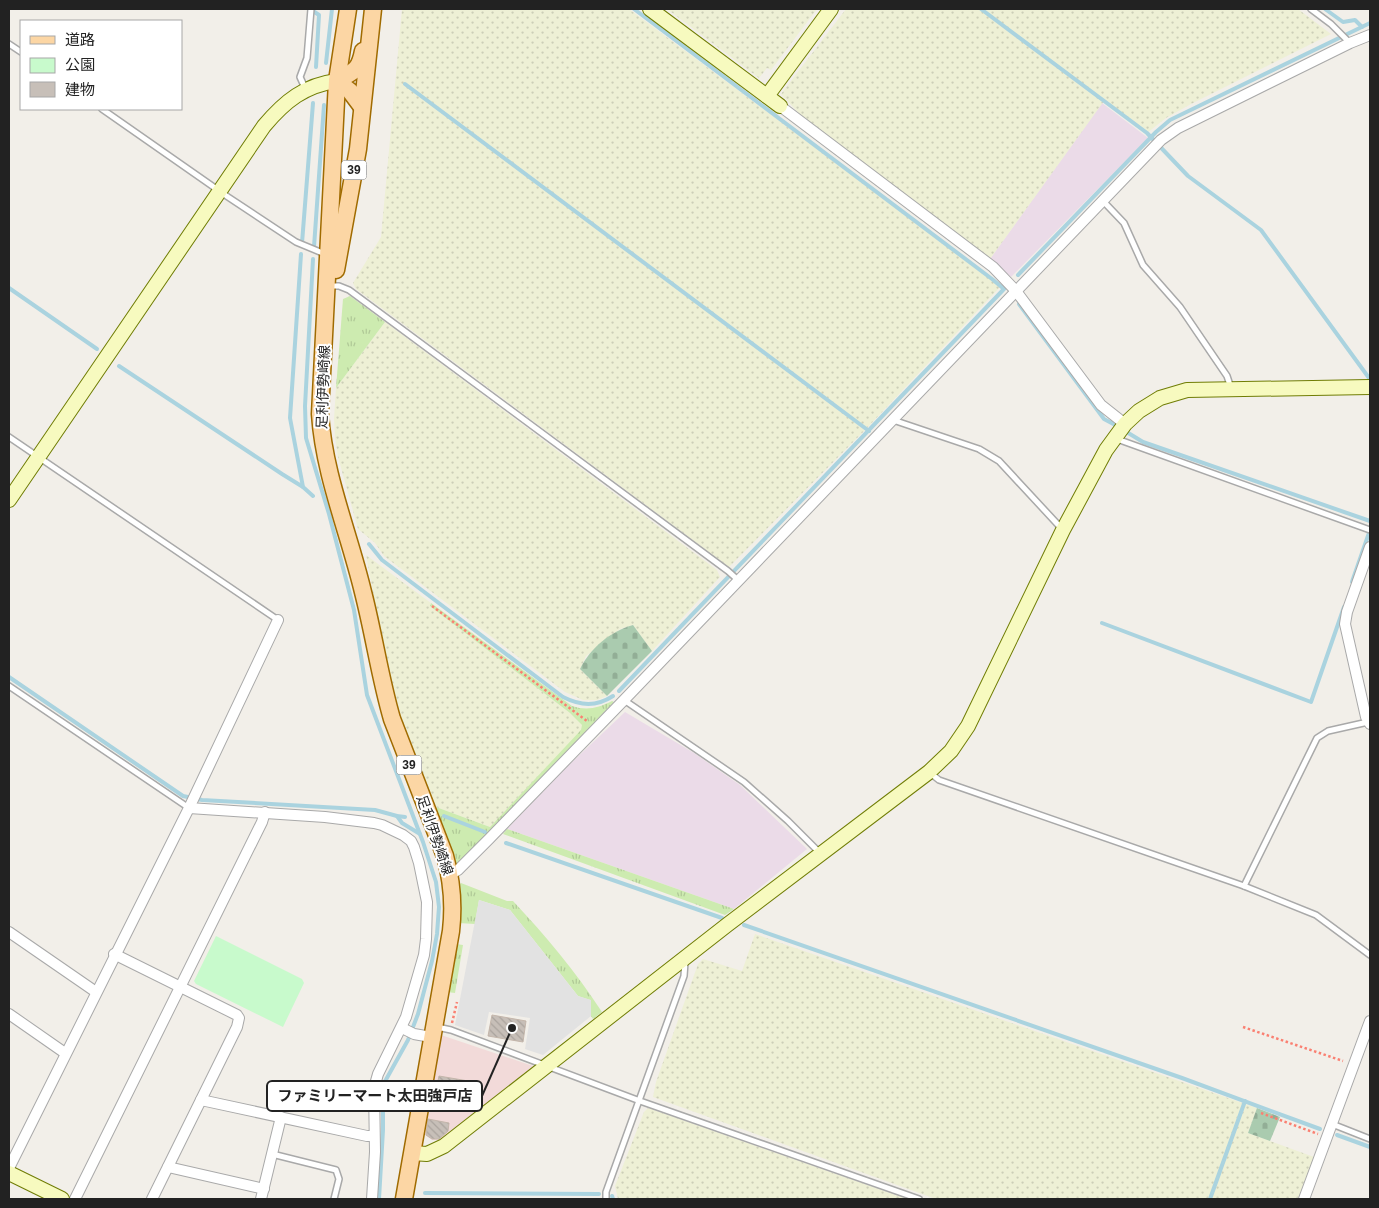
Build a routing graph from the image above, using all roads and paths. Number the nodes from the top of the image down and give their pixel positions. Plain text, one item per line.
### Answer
1 (312, 9) edge
2 (348, 9) edge
3 (373, 9) edge
4 (650, 9) edge
5 (832, 9) edge
6 (1311, 9) edge
7 (1370, 37) edge
8 (1350, 43) junction
9 (9, 44) edge
10 (20, 51) edge
11 (337, 81) junction
12 (305, 89) junction
13 (767, 96) junction
14 (362, 106) junction
15 (780, 106) joint
16 (103, 110) edge
17 (220, 192) junction
18 (1103, 200) junction
19 (328, 255) junction
20 (334, 286) junction
21 (1016, 291) junction
22 (325, 331) junction
23 (1370, 387) edge
24 (1231, 389) junction
25 (892, 419) junction
26 (1124, 424) junction
27 (9, 437) edge
28 (1114, 437) junction
29 (38, 458) junction
30 (9, 500) edge
31 (1063, 530) junction
32 (1370, 530) edge
33 (1370, 547) edge
34 (738, 580) junction
35 (432, 606) dead end
36 (278, 620) joint
37 (9, 686) edge
38 (624, 700) junction
39 (1369, 723) edge
40 (596, 729) junction
41 (929, 772) junction
42 (189, 808) junction
43 (265, 812) junction
44 (822, 854) junction
45 (450, 875) junction
46 (1244, 886) junction
47 (9, 932) edge
48 (114, 954) junction
49 (1370, 955) edge
50 (685, 959) junction
51 (181, 987) junction
52 (96, 992) junction
53 (456, 1002) dead end
54 (9, 1014) edge
55 (1370, 1021) edge
56 (451, 1026) dead end
57 (1243, 1027) dead end
58 (408, 1031) junction
59 (432, 1032) junction
60 (65, 1053) junction
61 (1354, 1065) junction
62 (548, 1066) junction
63 (201, 1100) junction
64 (640, 1101) junction
65 (1261, 1113) dead end
66 (281, 1117) junction
67 (1332, 1124) junction
68 (374, 1136) junction
69 (1327, 1137) junction
70 (1370, 1139) edge
71 (412, 1153) junction
72 (272, 1154) junction
73 (168, 1167) junction
74 (9, 1168) edge
75 (9, 1172) edge
76 (262, 1194) edge
77 (62, 1199) edge
78 (75, 1199) edge
79 (152, 1199) edge
80 (334, 1199) edge
81 (372, 1199) edge
82 (404, 1199) edge
83 (606, 1199) edge
84 (919, 1199) edge
85 (1304, 1199) edge

1 - 12 lane
2 - 11 main road, 足利伊勢崎線 / 39
3 - 11 main road
3 - 14 main road, 足利伊勢崎線 / 39
4 - 13 street
5 - 13 street
6 - 8 lane
7 - 8 street
8 - 18 street
9 - 10 lane
11 - 12 street
11 - 14 main road
11 - 19 main road, 足利伊勢崎線 / 39
12 - 17 street
13 - 15 street
14 - 20 main road, 足利伊勢崎線 / 39
15 - 21 street
16 - 17 lane
17 - 19 lane
17 - 29 street
18 - 21 street
18 - 24 lane
19 - 22 main road, 足利伊勢崎線 / 39
20 - 22 main road, 足利伊勢崎線 / 39
20 - 34 lane
21 - 25 street
21 - 26 street
22 - 45 main road, 足利伊勢崎線 / 39
23 - 24 street
24 - 26 street
25 - 31 lane
25 - 34 street
26 - 28 street
27 - 29 lane
28 - 31 street
28 - 32 lane
29 - 30 street
29 - 36 lane
31 - 41 street
33 - 39 street
34 - 38 street
35 - 40 path
36 - 42 street
37 - 42 lane
38 - 40 street
38 - 44 lane
39 - 46 lane
40 - 45 street
41 - 44 street
41 - 46 lane
42 - 43 street
42 - 48 street
43 - 51 street
43 - 58 street
44 - 50 street
45 - 59 main road, 足利伊勢崎線 / 39
46 - 49 lane
47 - 52 street
48 - 51 street
48 - 52 street
50 - 62 street
50 - 64 lane
51 - 63 street
51 - 78 street
52 - 60 street
53 - 56 path
54 - 60 street
55 - 61 street
57 - 61 path
58 - 59 street
58 - 68 street
59 - 62 lane
59 - 71 main road, 足利伊勢崎線 / 39
60 - 74 street
61 - 67 street
62 - 64 lane
62 - 71 street
63 - 66 street
63 - 73 street
64 - 83 lane
64 - 84 lane
65 - 69 path
66 - 68 street
66 - 72 street
67 - 69 street
67 - 70 lane
68 - 81 street
69 - 85 street
71 - 82 main road, 足利伊勢崎線 / 39
72 - 76 street
72 - 80 lane
73 - 76 street
73 - 79 street
75 - 77 street

